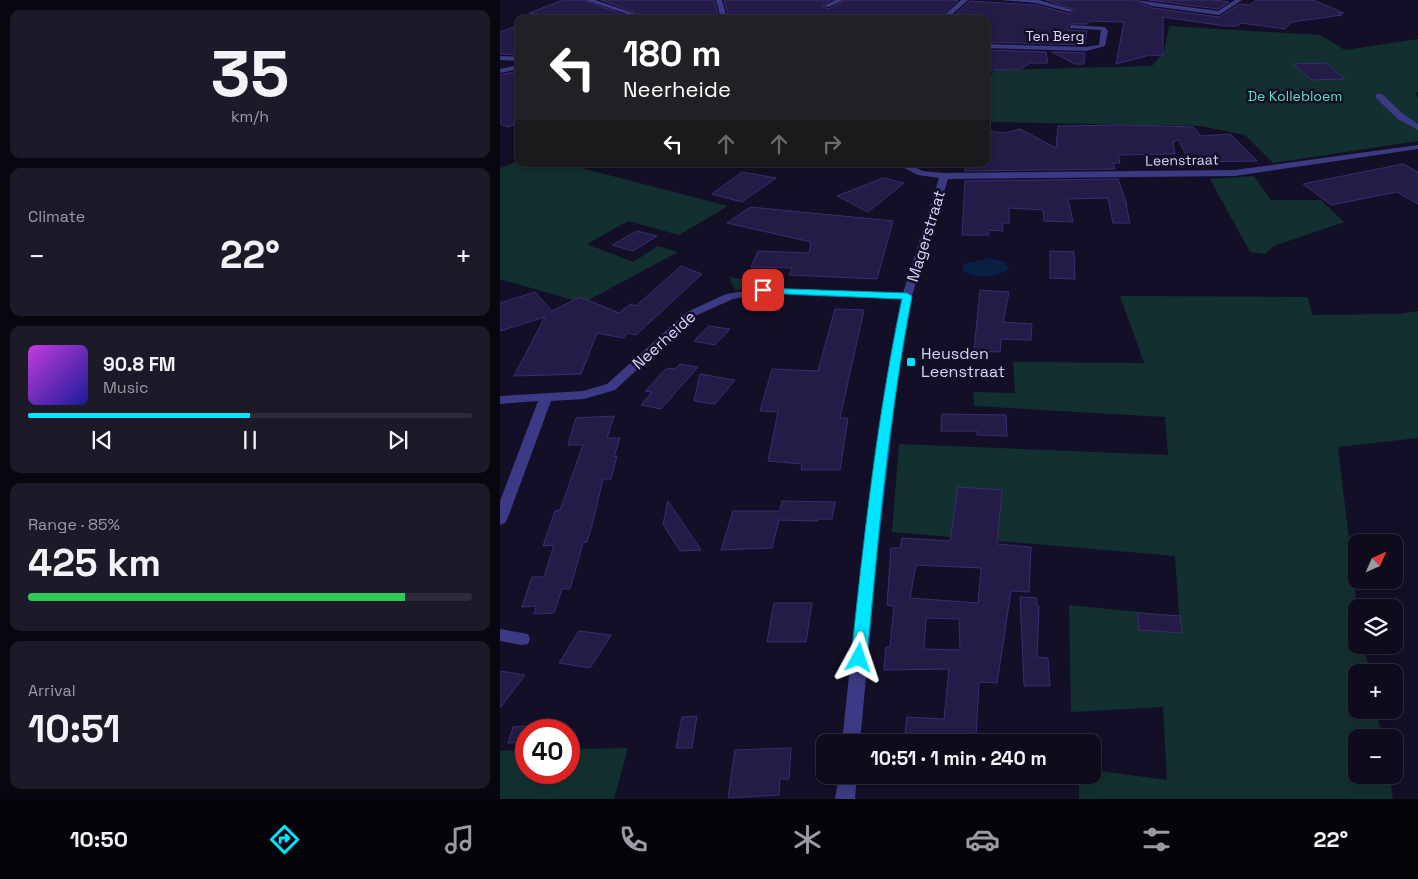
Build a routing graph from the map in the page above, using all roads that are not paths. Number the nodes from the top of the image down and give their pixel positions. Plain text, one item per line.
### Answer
1 (589, 0) edge
2 (719, 0) edge
3 (840, 0) edge
4 (965, 0) edge
5 (1004, 0) edge
6 (1138, 0) edge
7 (1239, 0) edge
8 (1036, 1) edge
9 (827, 6) dead end
10 (1070, 10) dead end
11 (636, 15) edge
12 (723, 15) edge
13 (948, 15) edge
14 (1071, 27) dead end
15 (990, 46) edge
16 (500, 58) edge
17 (515, 59) edge
18 (515, 68) edge
19 (500, 72) edge
20 (1379, 96) dead end
21 (1418, 128) edge
22 (1418, 147) edge
23 (907, 167) edge
24 (944, 176) junction
25 (907, 296) junction
26 (546, 398) junction
27 (500, 400) edge
28 (500, 520) edge
29 (500, 635) edge
30 (522, 640) dead end
31 (852, 734) edge
32 (847, 784) edge
33 (846, 799) edge

1 - 11 street
2 - 12 street
3 - 9 street
4 - 13 street
5 - 8 street
6 - 7 street
8 - 10 street
14 - 15 street, Ten Berg
16 - 17 street
18 - 19 street
20 - 21 street
22 - 24 street, Leenstraat
23 - 24 street, Leenstraat
24 - 25 street, Magerstraat
25 - 26 street, Neerheide
25 - 31 street, Magerstraat
26 - 27 street, Neerheide
26 - 28 street
29 - 30 street
32 - 33 street

